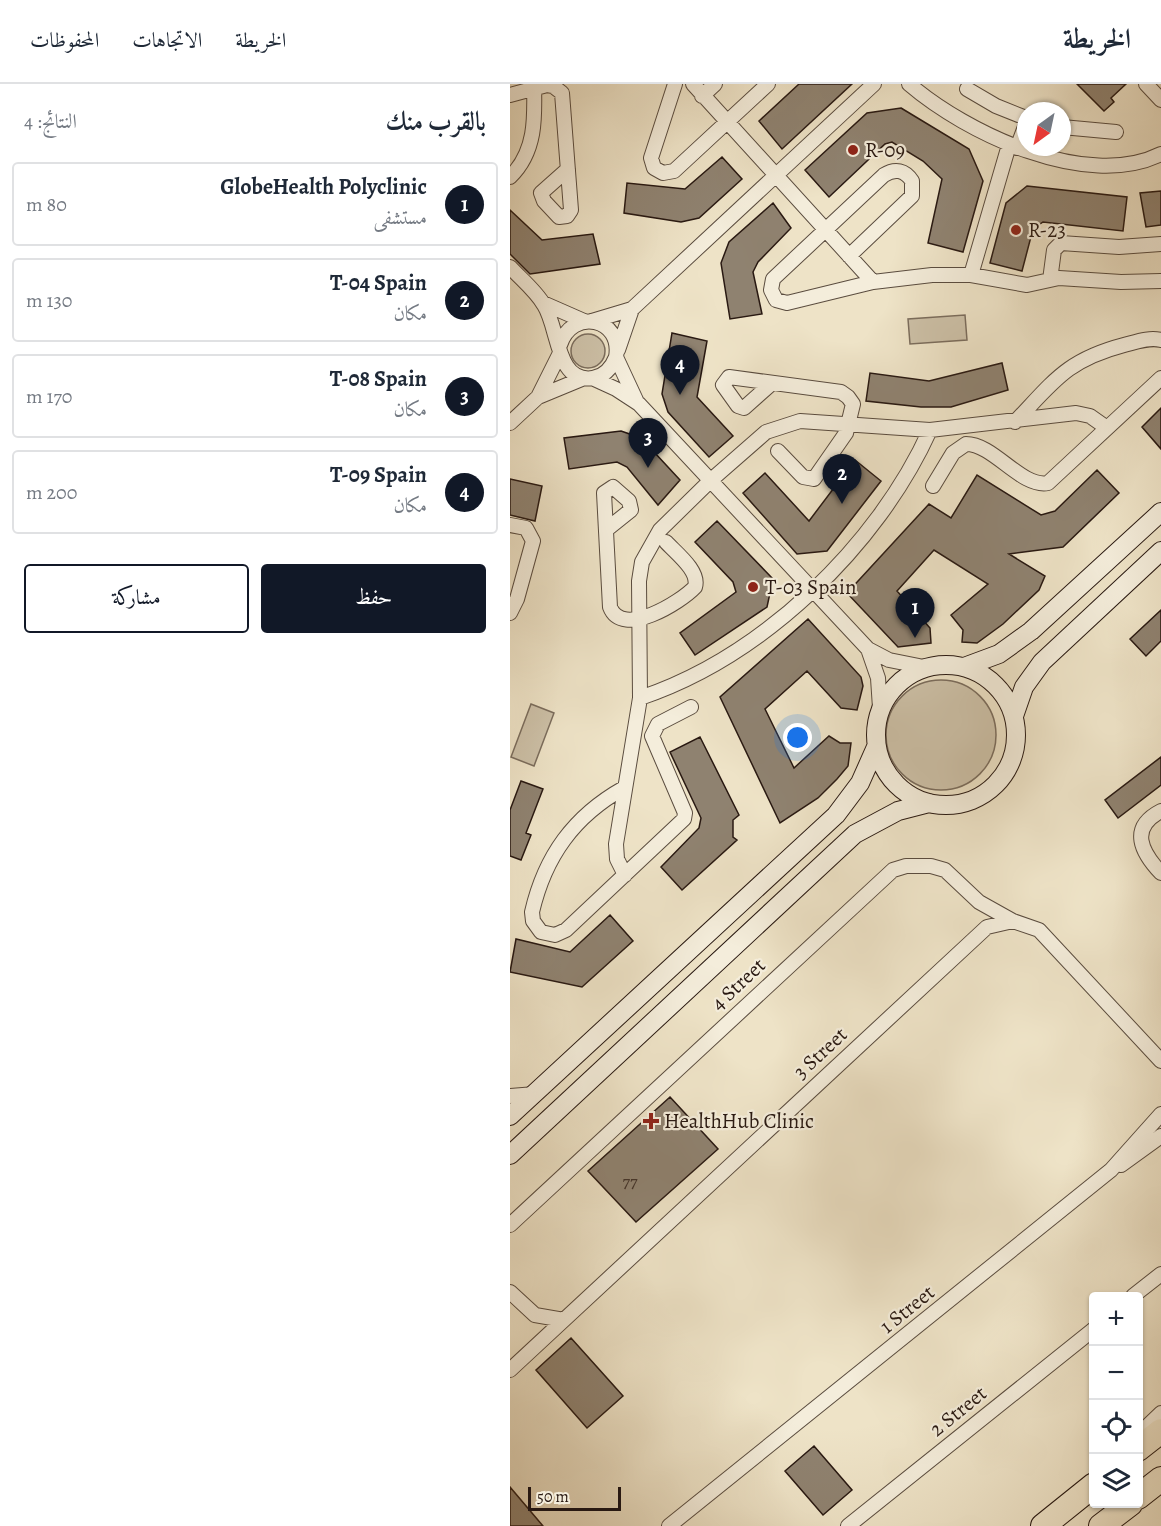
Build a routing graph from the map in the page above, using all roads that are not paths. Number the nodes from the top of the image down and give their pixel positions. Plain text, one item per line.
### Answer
1 (675, 84) edge
2 (693, 84) edge
3 (715, 84) edge
4 (768, 84) edge
5 (874, 84) edge
6 (909, 84) edge
7 (1146, 84) edge
8 (534, 86) edge
9 (967, 89) dead end
10 (510, 95) edge
11 (702, 96) junction
12 (1161, 100) edge
13 (1017, 114) edge
14 (726, 122) junction
15 (1071, 128) edge
16 (1116, 132) dead end
17 (1017, 139) edge
18 (1013, 146) junction
19 (1161, 154) edge
20 (567, 169) dead end
21 (510, 177) edge
22 (776, 177) junction
23 (826, 231) junction
24 (1161, 244) edge
25 (849, 256) junction
26 (510, 267) edge
27 (971, 275) junction
28 (1050, 280) junction
29 (1161, 281) edge
30 (873, 282) junction
31 (543, 303) junction
32 (632, 309) junction
33 (588, 321) junction
34 (1161, 340) edge
35 (560, 349) junction
36 (617, 354) junction
37 (588, 378) junction
38 (1161, 378) edge
39 (771, 384) dead end
40 (538, 397) junction
41 (639, 404) junction
42 (1015, 422) junction
43 (510, 423) edge
44 (850, 424) junction
45 (1107, 428) junction
46 (930, 430) junction
47 (778, 451) dead end
48 (710, 481) junction
49 (933, 486) dead end
50 (1161, 512) edge
51 (510, 525) edge
52 (606, 530) dead end
53 (666, 542) dead end
54 (1161, 551) edge
55 (813, 590) junction
56 (510, 613) edge
57 (640, 619) junction
58 (868, 649) junction
59 (924, 667) junction
60 (964, 667) junction
61 (640, 698) junction
62 (691, 707) dead end
63 (880, 708) junction
64 (1014, 716) junction
65 (876, 747) junction
66 (624, 788) junction
67 (930, 803) junction
68 (1161, 811) edge
69 (1161, 817) edge
70 (1161, 863) edge
71 (1161, 873) edge
72 (625, 875) junction
73 (1013, 921) junction
74 (1160, 1062) edge
75 (535, 1094) junction
76 (510, 1096) edge
77 (1161, 1114) edge
78 (510, 1116) edge
79 (1161, 1136) edge
80 (510, 1155) edge
81 (1111, 1170) junction
82 (510, 1225) edge
83 (1161, 1274) edge
84 (510, 1292) edge
85 (1138, 1292) edge
86 (564, 1320) junction
87 (1089, 1333) edge
88 (510, 1371) edge
89 (1161, 1413) edge
90 (1143, 1430) edge
91 (1161, 1431) edge
92 (1143, 1445) edge
93 (1161, 1479) edge
94 (1089, 1489) edge
95 (1143, 1493) edge
96 (1124, 1508) edge
97 (669, 1526) edge
98 (848, 1526) edge
99 (1043, 1526) edge
100 (1101, 1526) edge

1 - 14 street
2 - 11 street
3 - 11 street
4 - 14 street
5 - 22 street
6 - 18 street
7 - 12 street
8 - 10 street
8 - 20 street
8 - 21 street
9 - 13 street
11 - 14 street
14 - 22 street
15 - 16 street
17 - 18 street
18 - 19 street
18 - 27 street
22 - 23 street
22 - 32 street
23 - 25 street
23 - 25 street
23 - 30 street
24 - 28 street
25 - 30 street
26 - 31 street
27 - 28 street
27 - 30 street
28 - 29 street
31 - 33 street
31 - 35 street
32 - 33 street
32 - 36 street
33 - 35 street
33 - 36 street
34 - 42 street
35 - 37 street
35 - 40 street
36 - 37 street
36 - 41 street
37 - 40 street
37 - 41 street
38 - 45 street
39 - 44 street
40 - 43 street
41 - 48 street
42 - 45 street
42 - 46 street
44 - 46 street
44 - 47 street
44 - 48 street
45 - 49 street
46 - 55 street
48 - 55 street
48 - 57 street
50 - 60 street
51 - 56 street
52 - 57 street
53 - 57 street
54 - 64 street
55 - 58 street
55 - 61 street
57 - 61 street
58 - 59 street
58 - 63 street
59 - 60 street
59 - 63 street
60 - 64 street
61 - 66 street
62 - 72 street
63 - 65 street
64 - 67 street
65 - 67 street
65 - 75 street
66 - 72 street
66 - 72 street
67 - 80 street
68 - 71 street
69 - 70 street
73 - 74 street
73 - 82 street, 4 Street
73 - 86 street, 3 Street
75 - 76 street
75 - 78 street
77 - 81 street, 1 Street
79 - 81 street
81 - 97 street, 1 Street
83 - 85 street
84 - 86 street
86 - 88 street, 3 Street
87 - 98 street, 2 Street
89 - 90 street
91 - 92 highway
93 - 95 highway
94 - 99 highway
96 - 100 highway

